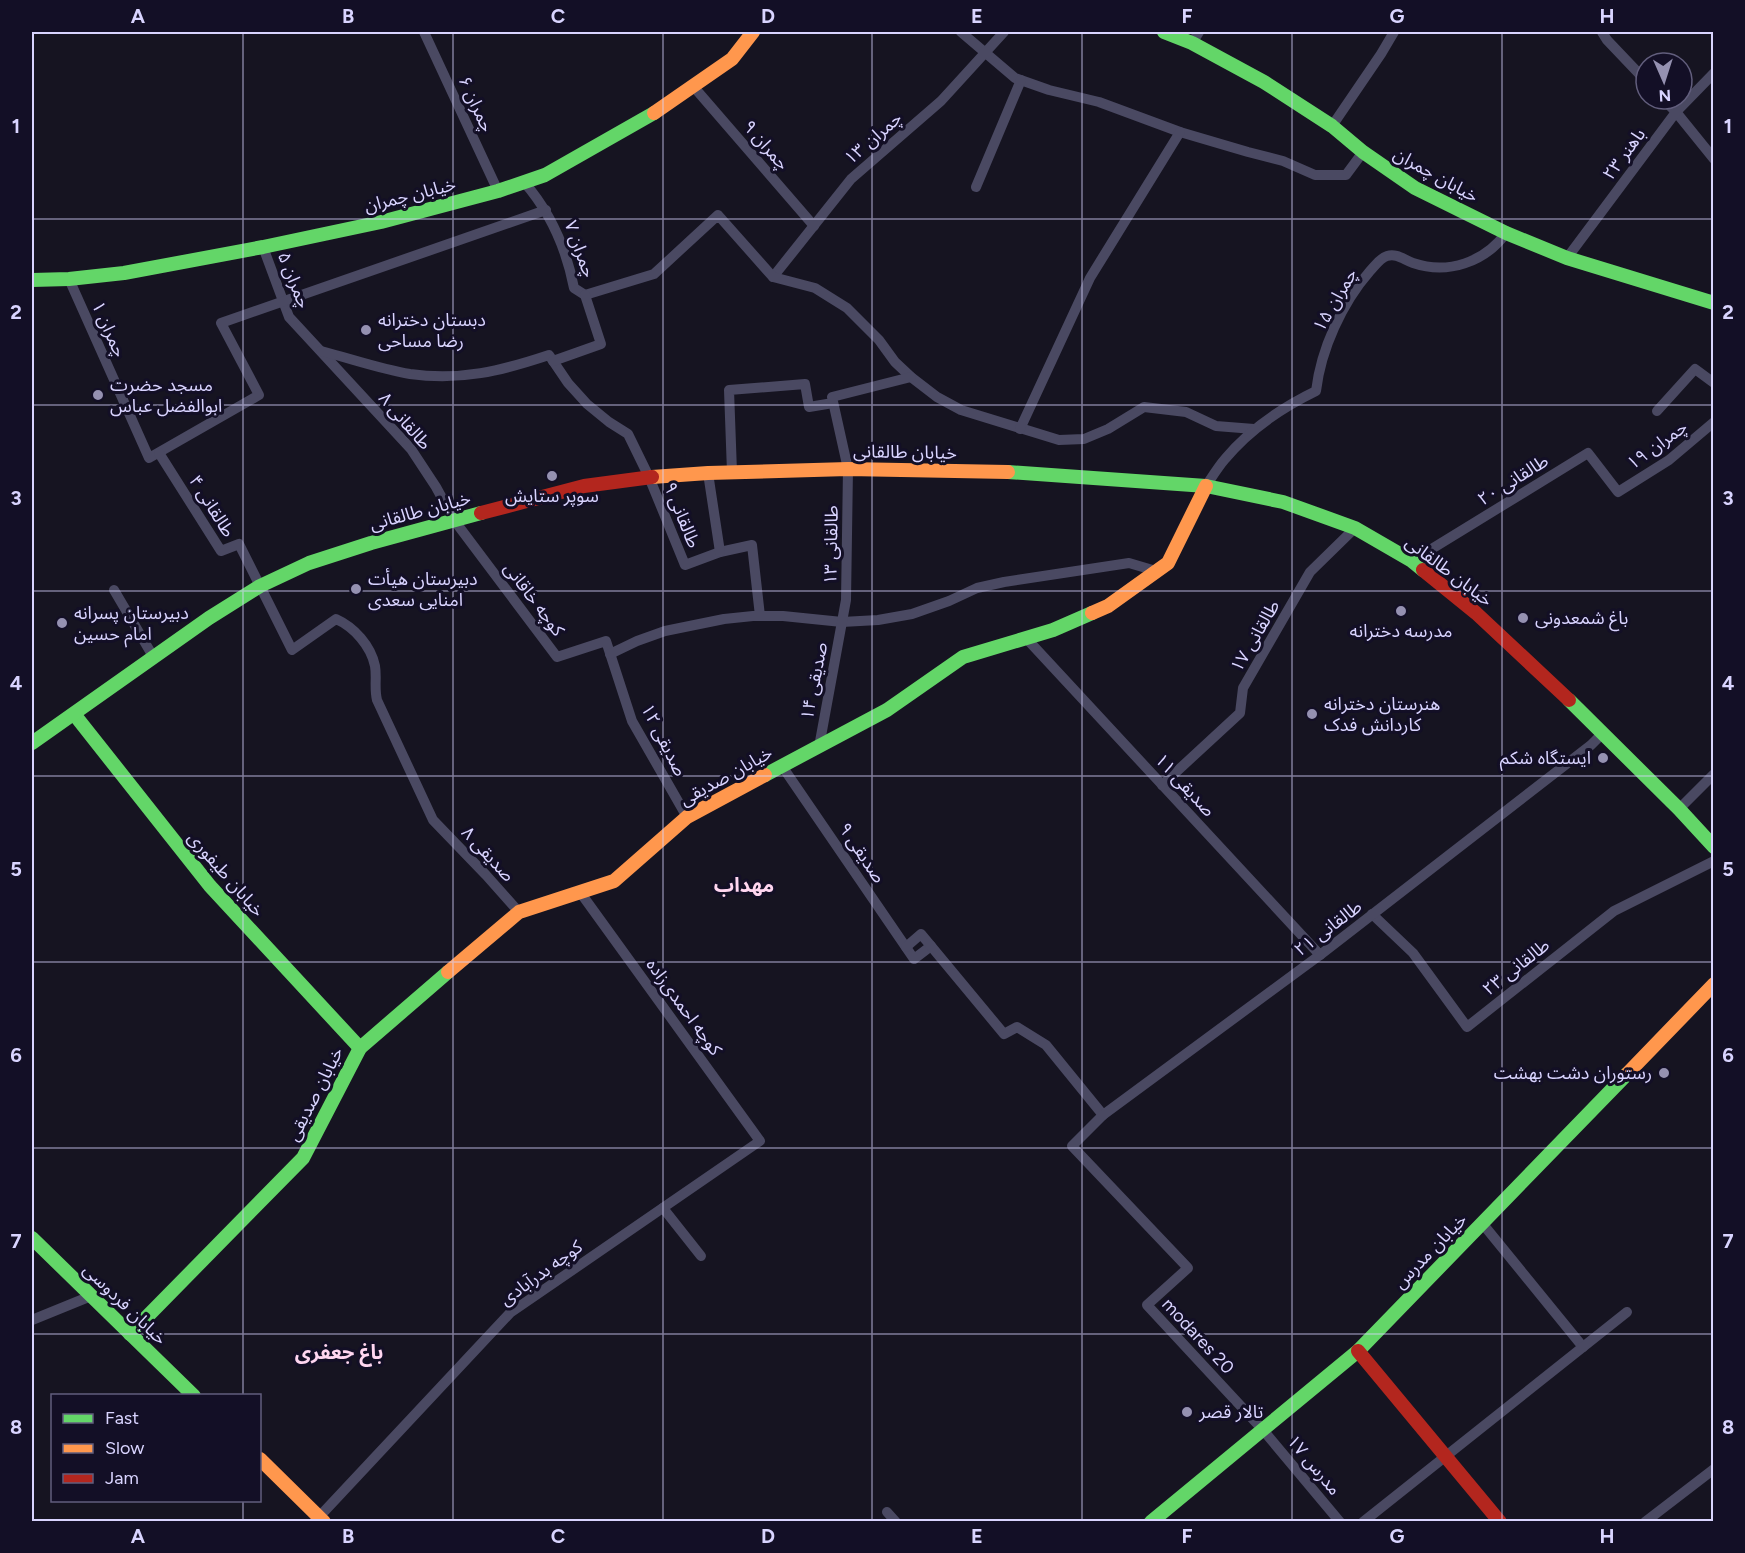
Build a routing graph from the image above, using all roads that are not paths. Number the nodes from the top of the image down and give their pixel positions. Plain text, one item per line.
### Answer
1 (424, 32) edge
2 (753, 32) edge
3 (961, 32) edge
4 (1004, 32) edge
5 (1164, 32) edge
6 (1394, 32) edge
7 (1602, 32) edge
8 (1195, 38) edge
9 (985, 53) junction
10 (1634, 68) edge
11 (1713, 73) edge
12 (1021, 80) junction
13 (693, 86) junction
14 (1676, 112) junction
15 (1332, 126) junction
16 (1180, 132) junction
17 (1363, 153) junction
18 (1713, 159) edge
19 (524, 182) junction
20 (976, 188) dead end
21 (498, 191) junction
22 (546, 210) junction
23 (814, 226) junction
24 (1506, 232) junction
25 (263, 248) junction
26 (1567, 258) junction
27 (773, 277) junction
28 (69, 279) junction
29 (32, 280) edge
30 (585, 295) junction
31 (283, 301) junction
32 (1713, 303) edge
33 (320, 351) junction
34 (551, 358) junction
35 (911, 377) junction
36 (1713, 383) edge
37 (833, 400) junction
38 (1657, 411) dead end
39 (1713, 423) edge
40 (1020, 429) junction
41 (1254, 429) junction
42 (154, 455) junction
43 (848, 469) junction
44 (732, 472) junction
45 (708, 473) junction
46 (650, 477) junction
47 (1206, 486) junction
48 (1618, 492) joint
49 (454, 520) junction
50 (1355, 528) junction
51 (720, 552) junction
52 (1412, 561) junction
53 (1156, 571) junction
54 (260, 586) junction
55 (114, 590) dead end
56 (760, 616) junction
57 (842, 622) junction
58 (1026, 638) junction
59 (606, 641) joint
60 (610, 654) junction
61 (154, 658) junction
62 (74, 714) junction
63 (1602, 734) junction
64 (32, 743) edge
65 (819, 747) junction
66 (782, 766) junction
67 (1713, 774) edge
68 (1162, 785) junction
69 (1679, 809) junction
70 (687, 817) junction
71 (1713, 847) edge
72 (1713, 861) edge
73 (580, 892) junction
74 (519, 912) junction
75 (1372, 914) junction
76 (906, 946) junction
77 (931, 946) junction
78 (1320, 955) junction
79 (1713, 984) edge
80 (360, 1048) junction
81 (1103, 1115) junction
82 (760, 1141) joint
83 (663, 1208) junction
84 (1482, 1223) junction
85 (32, 1238) edge
86 (701, 1256) dead end
87 (1188, 1268) joint
88 (91, 1296) junction
89 (1627, 1312) dead end
90 (32, 1320) edge
91 (130, 1334) junction
92 (1583, 1347) junction
93 (1358, 1351) junction
94 (193, 1394) edge
95 (1263, 1430) junction
96 (1445, 1456) junction
97 (261, 1460) edge
98 (1713, 1469) edge
99 (887, 1512) dead end
100 (321, 1519) edge
101 (896, 1521) edge
102 (1151, 1521) edge
103 (1340, 1521) edge
104 (1363, 1521) edge
105 (1500, 1521) edge
106 (1645, 1521) edge

1 - 21 street, چمران ۶
2 - 13 main road, خیابان چمران
3 - 9 street
4 - 9 street, چمران ۱۳
5 - 8 main road, خیابان چمران
6 - 15 street
7 - 10 street
8 - 15 main road, خیابان چمران
9 - 12 street
9 - 23 street, چمران ۱۳
11 - 14 street, باهنر ۲۳
12 - 16 street
12 - 20 street
13 - 19 main road, خیابان چمران
13 - 23 street, چمران ۹
14 - 18 street
14 - 26 street, باهنر ۲۳
15 - 17 main road, خیابان چمران
16 - 17 street
16 - 40 street
17 - 24 main road, خیابان چمران
19 - 21 main road, خیابان چمران
19 - 22 street, چمران ۷
21 - 25 main road, خیابان چمران
22 - 30 street, چمران ۷
22 - 31 street
23 - 27 street, چمران ۱۳
24 - 26 main road, خیابان چمران
24 - 41 street, چمران ۱۵
25 - 28 main road, خیابان چمران
25 - 31 street, چمران ۵
26 - 32 main road, خیابان چمران
27 - 30 street
27 - 35 street
28 - 29 main road, خیابان چمران
28 - 42 street, چمران ۱
30 - 34 street, چمران ۷
31 - 33 street, چمران ۵
31 - 42 street
33 - 34 street
33 - 49 street, طالقانی ۸
34 - 46 street, طالقانی ۹
35 - 37 street
35 - 40 street
36 - 38 street
37 - 43 street, طالقانی ۱۳
37 - 44 street
39 - 48 street, چمران ۱۹
40 - 41 street
41 - 47 street
42 - 54 street, طالقانی ۴
43 - 44 main road, خیابان طالقانی
43 - 47 main road, خیابان طالقانی
43 - 57 street, طالقانی ۱۳
44 - 45 main road, خیابان طالقانی
45 - 46 main road, خیابان طالقانی
45 - 51 street
46 - 49 main road, خیابان طالقانی
46 - 51 street, طالقانی ۹
47 - 50 main road, خیابان طالقانی
47 - 53 main road, خیابان صدیقی
48 - 52 street, طالقانی ۲۰
49 - 54 main road, خیابان طالقانی
49 - 59 street, کوچه خاقانی
50 - 52 main road, خیابان طالقانی
50 - 68 street, طالقانی ۱۷
51 - 56 street
52 - 63 main road, خیابان طالقانی
53 - 57 street
53 - 58 main road, خیابان صدیقی
54 - 61 main road, خیابان طالقانی
54 - 74 street, صدیقی ۸
55 - 61 street
56 - 57 street
56 - 60 street
57 - 65 street, صدیقی ۱۴
58 - 65 main road, خیابان صدیقی
58 - 68 street, صدیقی ۱۱
59 - 60 street, صدیقی ۱۲
60 - 70 street, صدیقی ۱۲
61 - 62 main road, خیابان طالقانی
62 - 64 main road, خیابان طالقانی
62 - 80 main road, خیابان طیفوری
63 - 69 main road, خیابان طالقانی
63 - 75 street, طالقانی ۲۱
65 - 66 main road, خیابان صدیقی
66 - 70 main road, خیابان صدیقی
66 - 76 street, صدیقی ۹
67 - 69 street
68 - 78 street, صدیقی ۱۱
69 - 71 main road, خیابان طالقانی
70 - 73 main road, خیابان صدیقی
72 - 75 street, طالقانی ۲۳
73 - 74 main road, خیابان صدیقی
73 - 82 street, کوچه احمدی‌زاده
74 - 80 main road, خیابان صدیقی
75 - 78 street, طالقانی ۲۱
76 - 77 street
76 - 77 street, صدیقی ۹
77 - 81 street
78 - 81 street, طالقانی ۲۱
79 - 84 main road, خیابان مدرس
80 - 91 main road, خیابان صدیقی
81 - 87 street, طالقانی ۲۱
82 - 83 street, کوچه بدرآبادی
83 - 86 street
83 - 100 street, کوچه بدرآبادی
84 - 92 street
84 - 93 main road, خیابان مدرس
85 - 88 main road, خیابان فردوسی
87 - 95 street, modares 20
88 - 90 street
88 - 91 main road, خیابان فردوسی
89 - 92 street
91 - 94 main road, خیابان فردوسی
92 - 96 street
93 - 95 main road, خیابان مدرس
93 - 96 main road
95 - 102 main road, خیابان مدرس
95 - 103 street, مدرس ۱۷
96 - 104 street
96 - 105 main road
97 - 100 main road
98 - 106 street
99 - 101 street

